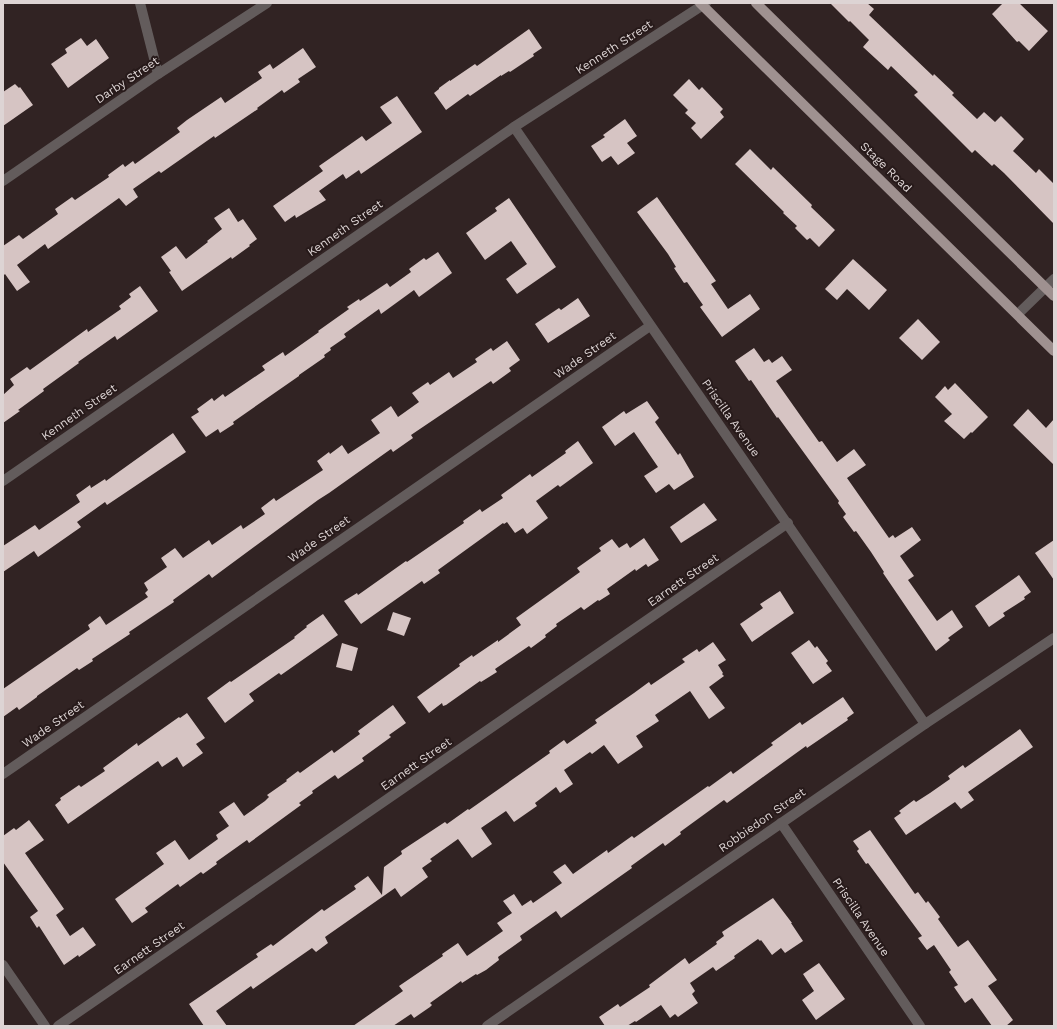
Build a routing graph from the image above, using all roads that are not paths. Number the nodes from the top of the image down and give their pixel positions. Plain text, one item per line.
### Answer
1 (140, 3) edge
2 (268, 3) edge
3 (756, 3) edge
4 (703, 4) edge
5 (158, 74) junction
6 (514, 127) junction
7 (3, 180) edge
8 (1054, 279) edge
9 (1045, 287) junction
10 (1054, 296) edge
11 (1018, 314) junction
12 (650, 326) junction
13 (1054, 350) edge
14 (3, 480) edge
15 (788, 523) junction
16 (1054, 638) edge
17 (926, 724) junction
18 (3, 774) edge
19 (782, 823) junction
20 (3, 965) edge
21 (45, 1026) edge
22 (58, 1026) edge
23 (487, 1026) edge
24 (920, 1026) edge

1 - 5 street
2 - 5 street, Darby Street
3 - 9 main road
4 - 6 street, Kenneth Street
4 - 11 main road, Stage Road
5 - 7 street, Darby Street
6 - 12 street, Priscilla Avenue
6 - 14 street, Kenneth Street
8 - 9 street
9 - 10 main road
9 - 11 street
11 - 13 main road, Stage Road
12 - 15 street, Priscilla Avenue
12 - 18 street, Wade Street
15 - 17 street, Priscilla Avenue
15 - 22 street, Earnett Street
16 - 17 street, Robbiedon Street
17 - 19 street, Robbiedon Street
19 - 23 street, Robbiedon Street
19 - 24 street, Priscilla Avenue
20 - 21 street

